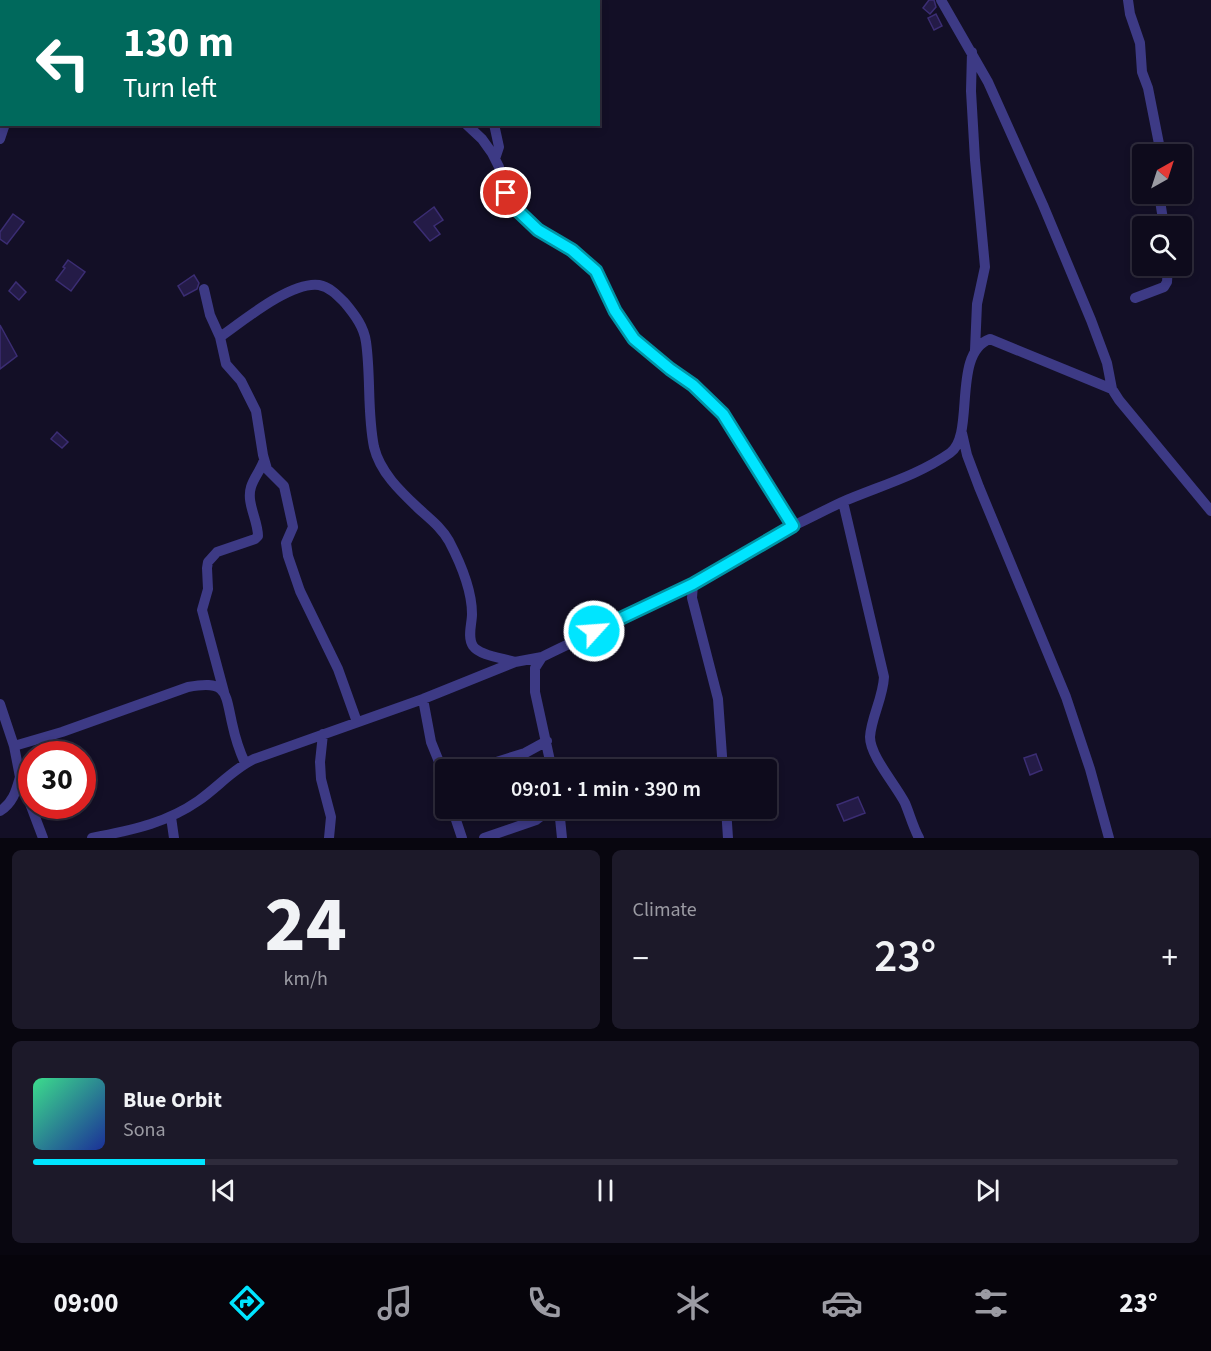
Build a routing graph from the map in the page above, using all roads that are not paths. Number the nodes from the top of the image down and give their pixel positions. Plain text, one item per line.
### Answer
1 (941, 0) edge
2 (1128, 0) edge
3 (972, 52) junction
4 (468, 126) edge
5 (494, 126) edge
6 (1159, 144) edge
7 (495, 159) junction
8 (1167, 276) edge
9 (204, 289) dead end
10 (1135, 298) dead end
11 (220, 337) junction
12 (975, 350) junction
13 (1112, 389) junction
14 (962, 433) junction
15 (264, 460) junction
16 (843, 502) junction
17 (1211, 512) edge
18 (793, 526) junction
19 (693, 584) junction
20 (542, 657) junction
21 (515, 662) junction
22 (224, 692) junction
23 (423, 699) junction
24 (0, 704) edge
25 (357, 722) junction
26 (323, 734) junction
27 (547, 741) junction
28 (14, 746) junction
29 (438, 759) edge
30 (506, 759) edge
31 (550, 759) edge
32 (722, 759) edge
33 (245, 764) junction
34 (18, 767) edge
35 (18, 782) edge
36 (0, 811) edge
37 (171, 817) junction
38 (36, 819) edge
39 (456, 819) edge
40 (537, 819) edge
41 (560, 819) edge
42 (727, 819) edge
43 (43, 838) edge
44 (92, 838) edge
45 (174, 838) edge
46 (329, 838) edge
47 (462, 838) edge
48 (484, 838) edge
49 (562, 838) edge
50 (728, 838) edge
51 (919, 838) edge
52 (1109, 838) edge

1 - 3 street
2 - 6 street
3 - 12 street
3 - 13 street
4 - 7 street
5 - 7 street
7 - 18 street
8 - 10 street
9 - 11 street
11 - 15 street
11 - 21 street
12 - 13 street
12 - 14 street
13 - 17 street
14 - 16 street
14 - 52 street
15 - 22 street
15 - 25 street
16 - 18 street
16 - 51 street
18 - 19 street
19 - 20 street
19 - 32 street
20 - 21 street
20 - 27 street
21 - 23 street
22 - 28 street
22 - 33 street
23 - 25 street
23 - 29 street
24 - 28 street
25 - 26 street
26 - 33 street
26 - 46 street
27 - 30 street
27 - 31 street
28 - 34 street
33 - 37 street
35 - 36 street
37 - 44 street
37 - 45 street
38 - 43 street
39 - 47 street
40 - 48 street
41 - 49 street
42 - 50 street

